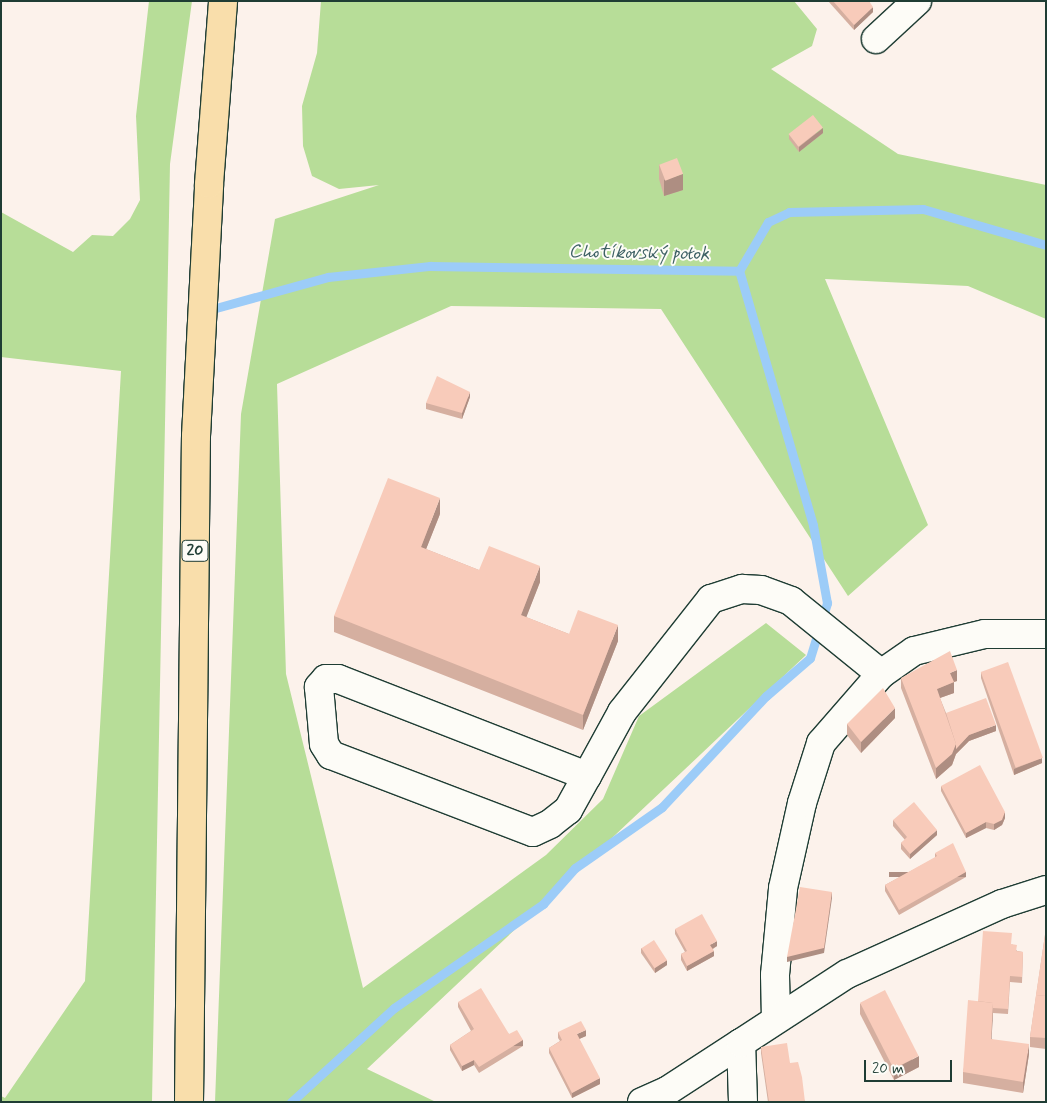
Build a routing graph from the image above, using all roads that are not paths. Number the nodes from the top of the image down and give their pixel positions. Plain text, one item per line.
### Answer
1 (223, 1) edge
2 (917, 1) edge
3 (876, 40) dead end
4 (1046, 634) edge
5 (881, 674) junction
6 (587, 776) junction
7 (1046, 890) edge
8 (776, 1019) junction
9 (742, 1043) junction
10 (189, 1102) edge
11 (642, 1102) edge
12 (743, 1102) edge

1 - 10 main road, 20
2 - 3 street
4 - 5 street
5 - 6 street
5 - 8 street
6 - 6 street
7 - 8 street
8 - 9 street
9 - 11 street
9 - 12 street

